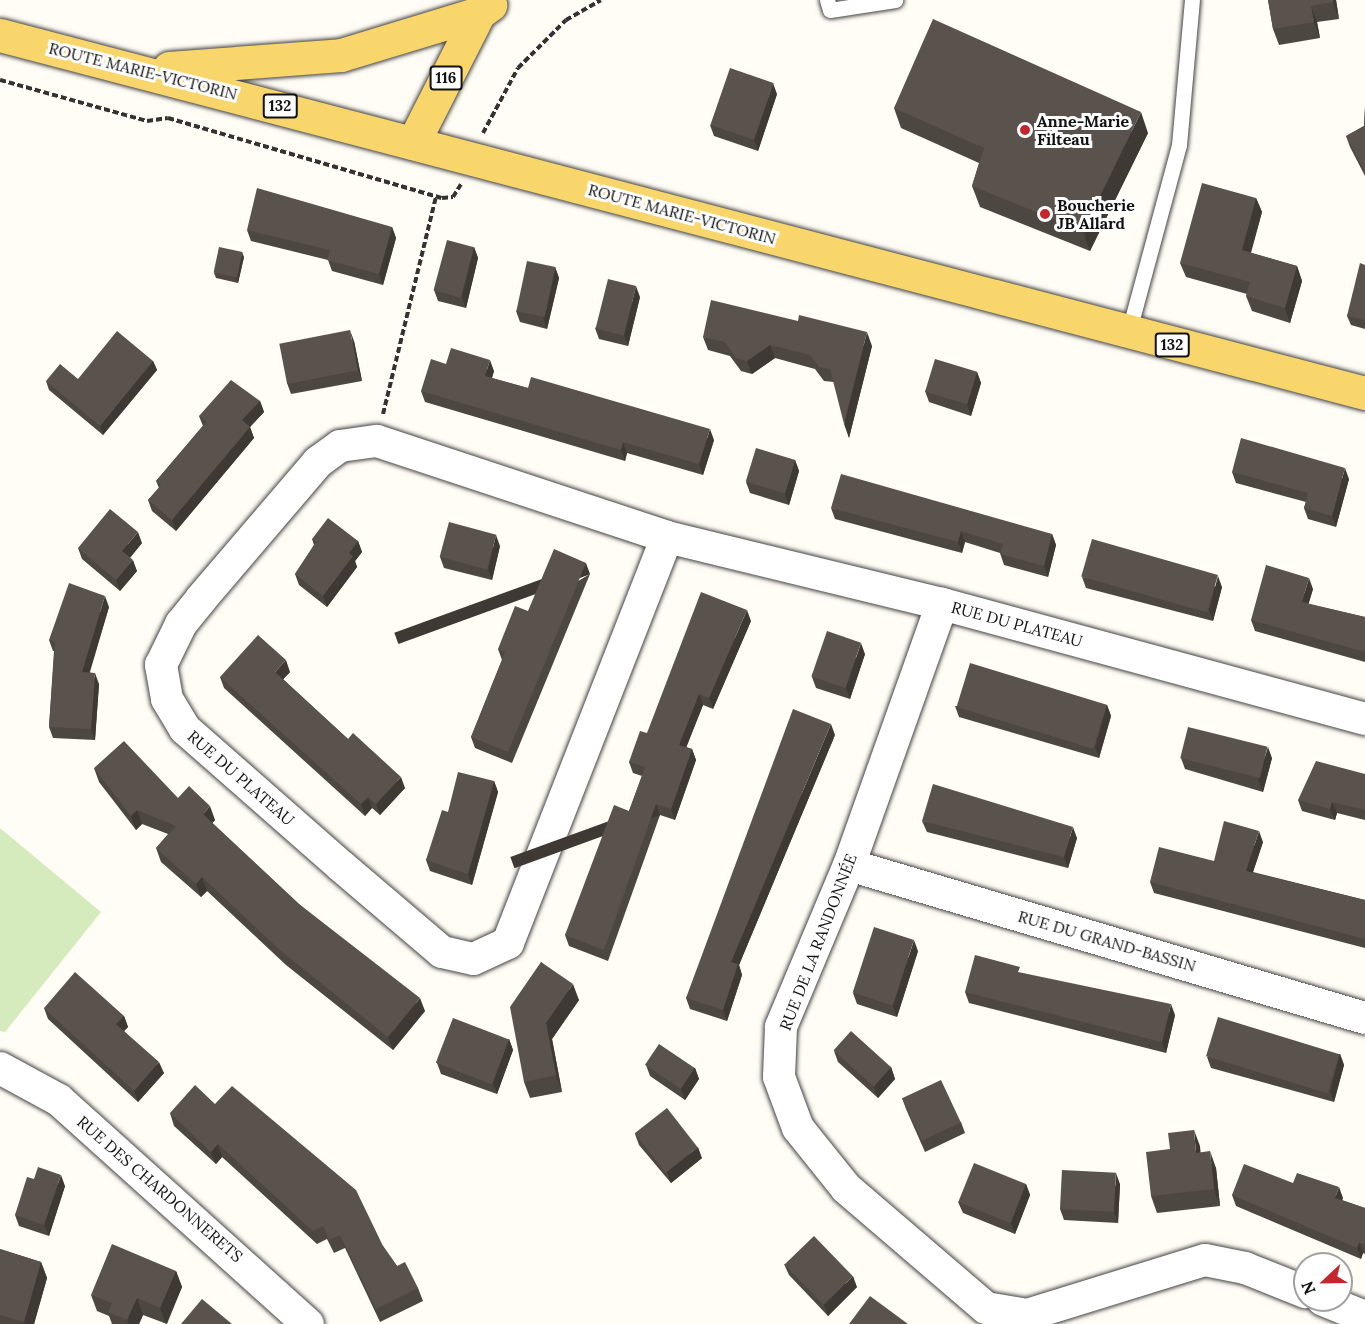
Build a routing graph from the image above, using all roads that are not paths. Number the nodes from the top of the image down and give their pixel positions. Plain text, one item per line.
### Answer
1 (827, 0) edge
2 (895, 0) edge
3 (1192, 0) edge
4 (488, 6) edge
5 (0, 34) edge
6 (147, 70) junction
7 (413, 143) junction
8 (1128, 334) junction
9 (1365, 393) edge
10 (667, 537) junction
11 (942, 604) junction
12 (1365, 719) edge
13 (849, 865) junction
14 (1365, 1018) edge
15 (0, 1068) edge
16 (1293, 1287) edge
17 (308, 1324) edge

1 - 2 lane
3 - 8 lane
4 - 6 main road
4 - 7 main road, 116
5 - 6 main road, ROUTE MARIE-VICTORIN / 132
6 - 7 main road, ROUTE MARIE-VICTORIN / 132
7 - 8 main road, ROUTE MARIE-VICTORIN / 132
8 - 9 main road, ROUTE MARIE-VICTORIN / 132
10 - 10 street, RUE DU PLATEAU
10 - 11 street, RUE DU PLATEAU
11 - 12 street, RUE DU PLATEAU
11 - 13 street, RUE DE LA RANDONNÉE
13 - 14 street, RUE DU GRAND-BASSIN
13 - 16 street, RUE DE LA RANDONNÉE
15 - 17 street, RUE DES CHARDONNERETS

